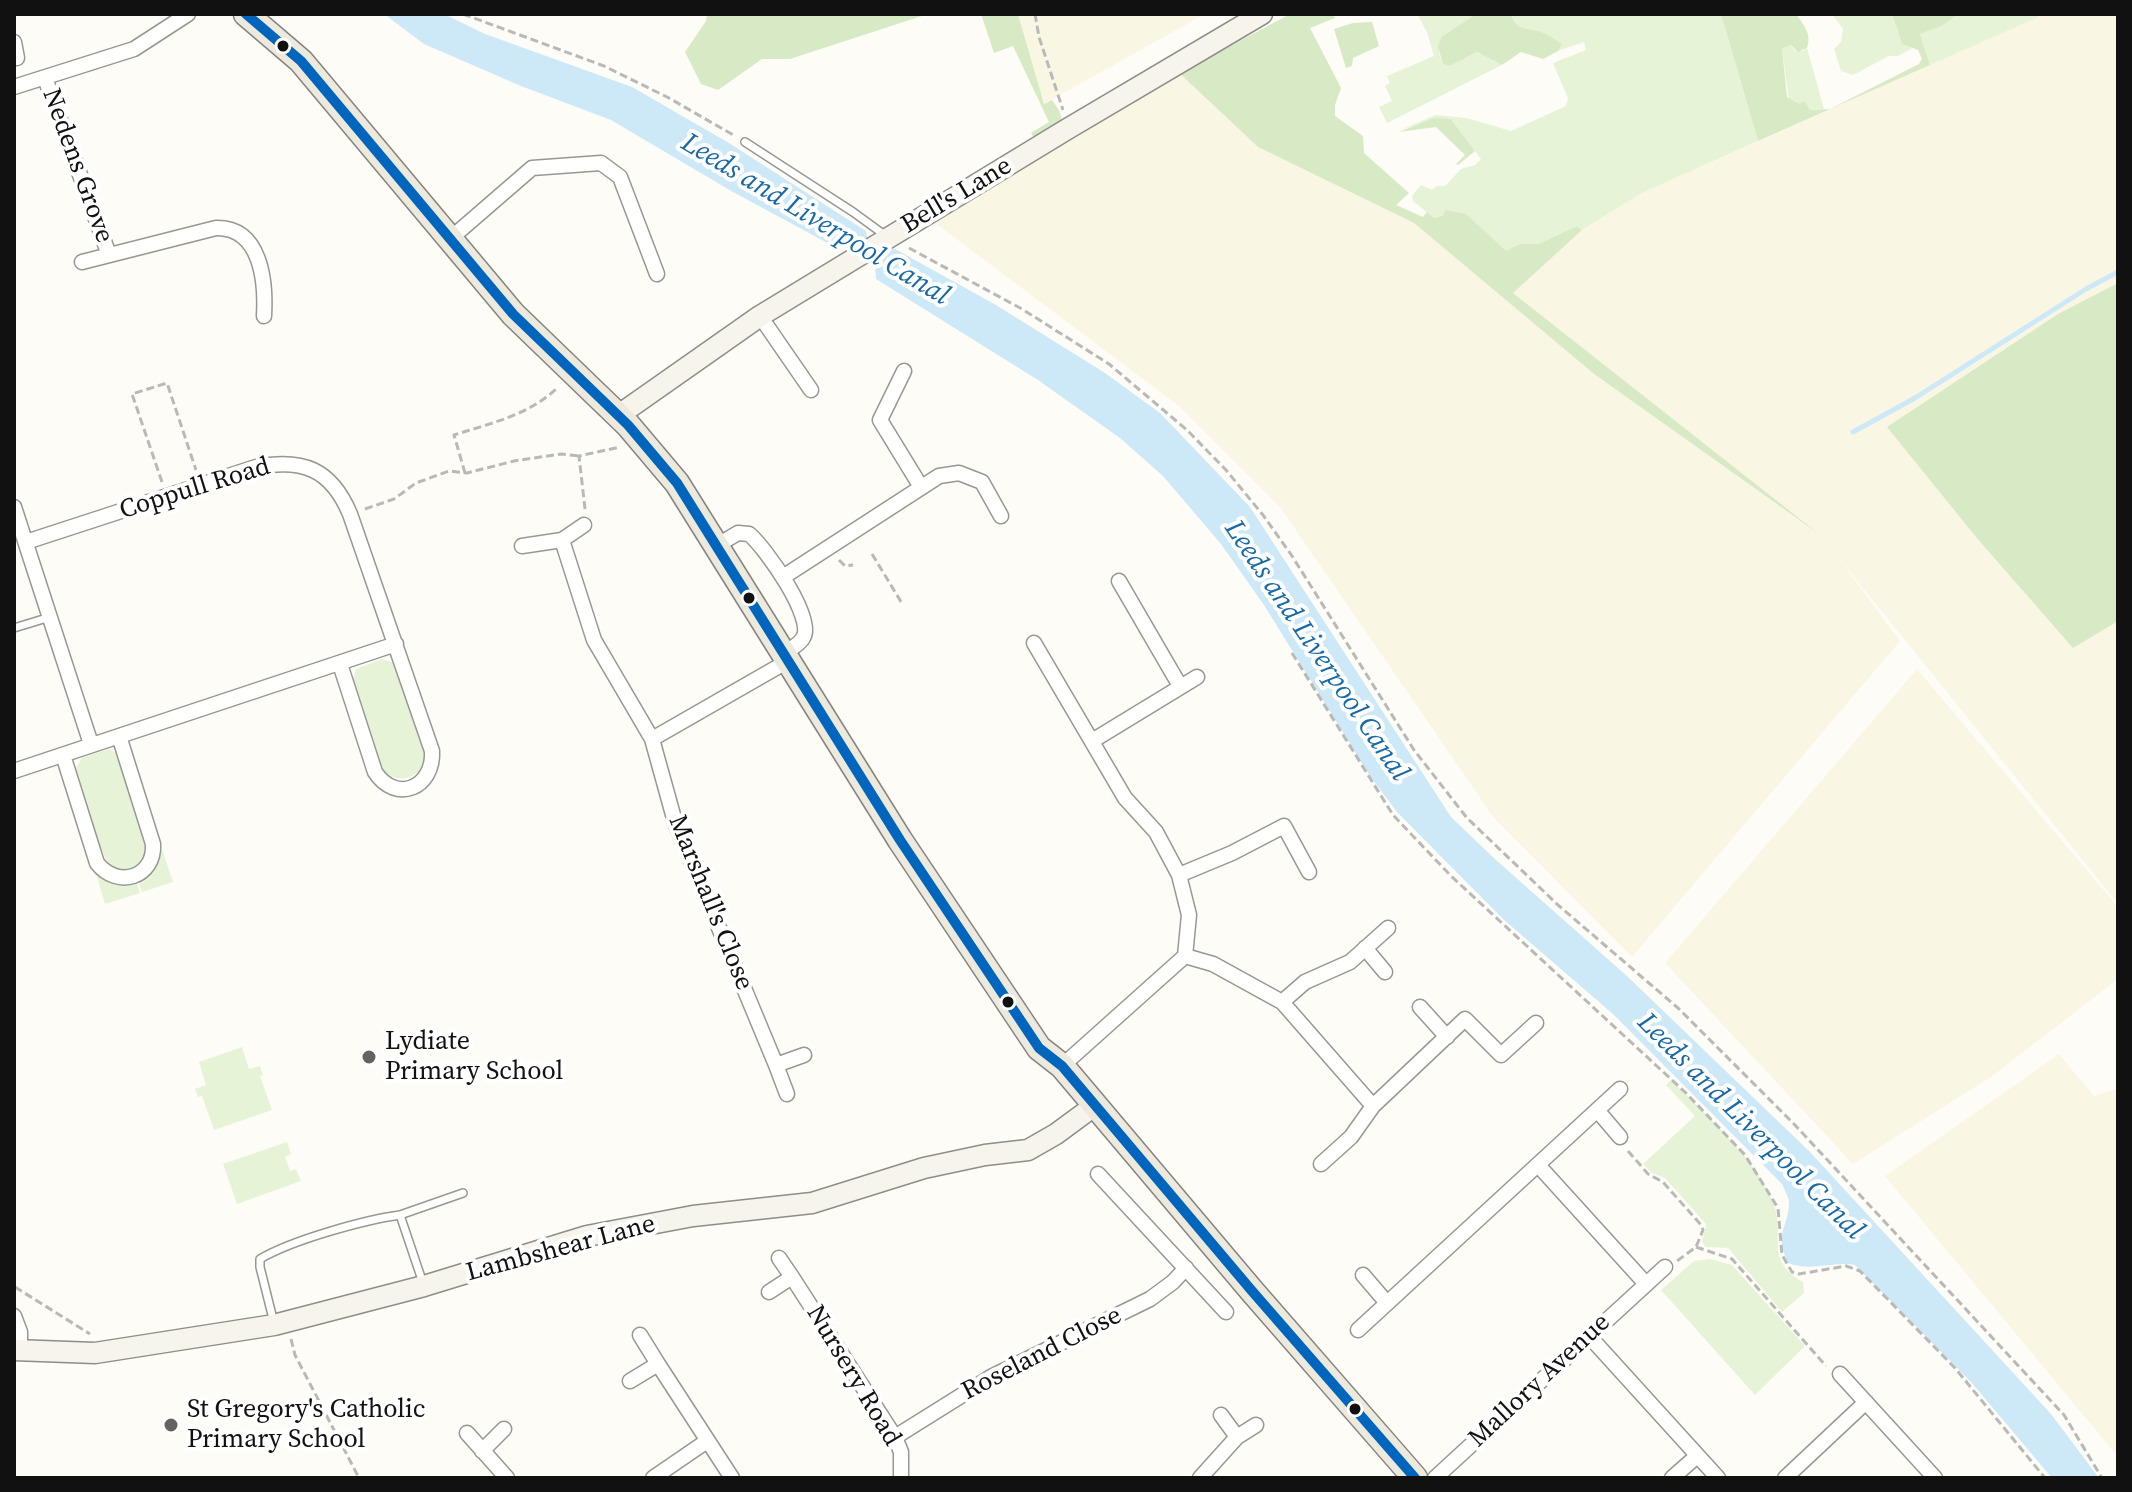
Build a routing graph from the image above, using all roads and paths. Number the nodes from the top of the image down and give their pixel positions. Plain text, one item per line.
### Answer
1 (188, 14) edge
2 (246, 14) edge
3 (463, 14) edge
4 (1035, 14) edge
5 (1262, 14) edge
6 (14, 42) edge
7 (17, 58) dead end
8 (45, 78) junction
9 (14, 87) edge
10 (1069, 128) junction
11 (745, 142) joint
12 (450, 239) junction
13 (881, 241) junction
14 (109, 255) junction
15 (82, 262) dead end
16 (657, 274) dead end
17 (264, 316) dead end
18 (760, 316) junction
19 (904, 371) dead end
20 (558, 387) dead end
21 (811, 390) dead end
22 (619, 415) junction
23 (625, 446) dead end
24 (579, 456) junction
25 (465, 473) junction
26 (201, 485) junction
27 (921, 487) junction
28 (166, 496) junction
29 (14, 507) edge
30 (350, 514) junction
31 (1001, 516) dead end
32 (584, 521) joint
33 (562, 540) junction
34 (26, 542) junction
35 (522, 546) dead end
36 (716, 546) junction
37 (872, 554) dead end
38 (836, 556) dead end
39 (853, 565) dead end
40 (783, 577) junction
41 (1119, 581) dead end
42 (903, 605) dead end
43 (50, 617) junction
44 (14, 628) edge
45 (1034, 643) dead end
46 (396, 644) junction
47 (1292, 653) dead end
48 (785, 657) junction
49 (340, 664) junction
50 (1197, 677) dead end
51 (1180, 686) junction
52 (119, 736) junction
53 (652, 739) junction
54 (1092, 741) junction
55 (91, 744) junction
56 (63, 755) junction
57 (14, 771) edge
58 (1309, 872) dead end
59 (1179, 875) junction
60 (1388, 928) dead end
61 (1365, 948) junction
62 (1185, 956) junction
63 (1385, 972) dead end
64 (1282, 1002) junction
65 (1420, 1007) dead end
66 (1536, 1023) dead end
67 (1447, 1037) junction
68 (804, 1055) dead end
69 (776, 1065) junction
70 (1062, 1066) junction
71 (1620, 1089) dead end
72 (787, 1094) dead end
73 (1094, 1106) junction
74 (1373, 1106) junction
75 (1597, 1110) junction
76 (1621, 1141) joint
77 (1321, 1164) dead end
78 (1538, 1165) junction
79 (1098, 1174) dead end
80 (463, 1193) dead end
81 (400, 1215) junction
82 (1696, 1247) junction
83 (779, 1258) dead end
84 (1668, 1266) joint
85 (1186, 1268) junction
86 (1363, 1275) dead end
87 (792, 1277) junction
88 (1646, 1284) junction
89 (424, 1286) junction
90 (15, 1287) edge
91 (769, 1292) dead end
92 (1387, 1303) junction
93 (1226, 1312) dead end
94 (14, 1316) edge
95 (1358, 1330) dead end
96 (277, 1332) junction
97 (90, 1334) dead end
98 (640, 1335) dead end
99 (1589, 1336) junction
100 (17, 1350) edge
101 (658, 1364) junction
102 (1835, 1372) joint
103 (630, 1381) dead end
104 (1866, 1402) junction
105 (1221, 1415) dead end
106 (1256, 1425) dead end
107 (504, 1429) dead end
108 (467, 1433) dead end
109 (895, 1437) junction
110 (1237, 1437) junction
111 (707, 1441) junction
112 (482, 1451) junction
113 (1697, 1456) junction
114 (359, 1478) edge
115 (507, 1478) edge
116 (653, 1478) edge
117 (732, 1478) edge
118 (901, 1478) edge
119 (1200, 1478) edge
120 (1415, 1478) edge
121 (1435, 1478) edge
122 (1672, 1478) edge
123 (1718, 1478) edge
124 (1785, 1478) edge
125 (1935, 1478) edge
126 (2045, 1478) edge
127 (2102, 1478) edge

1 - 8 street
2 - 12 main road
3 - 11 path
4 - 10 path
5 - 10 street, Bell's Lane
6 - 7 street
8 - 9 street
8 - 14 street, Nedens Grove
10 - 13 street, Bell's Lane
11 - 13 lane
12 - 16 street
12 - 22 main road
13 - 18 street, Bell's Lane
13 - 127 path
14 - 15 street, Nedens Grove
14 - 17 street, Nedens Grove
18 - 21 street
18 - 22 street, Bell's Lane
19 - 27 street
20 - 25 path
22 - 36 main road
23 - 24 path
24 - 25 path
24 - 32 path
25 - 30 path
26 - 28 street, Coppull Road
26 - 28 path
26 - 30 street, Coppull Road
27 - 31 street
27 - 40 street
28 - 34 street, Coppull Road
29 - 34 street
30 - 46 street, Coppull Road
32 - 33 street
33 - 35 street
33 - 53 street, Marshall's Close
34 - 43 street
36 - 40 street
36 - 48 main road
37 - 42 path
38 - 39 path
40 - 48 street
41 - 51 street
43 - 44 lane
43 - 55 street
45 - 54 street
46 - 49 street
46 - 49 street, Coppull Road
47 - 126 path
48 - 53 street
48 - 70 main road
49 - 52 street
50 - 51 street
51 - 54 street
52 - 55 street
52 - 56 street
53 - 69 street, Marshall's Close
54 - 59 street
55 - 56 street
56 - 57 street
58 - 59 street
59 - 62 street
60 - 61 street
61 - 63 street
61 - 64 street
62 - 64 street
62 - 70 street
64 - 74 street
65 - 67 street
66 - 67 street
67 - 74 street
68 - 69 street
69 - 72 street, Marshall's Close
70 - 73 main road
71 - 75 street
73 - 89 street, Lambshear Lane
73 - 120 main road
74 - 77 street
75 - 76 street
75 - 78 street
76 - 82 path
78 - 88 street
78 - 92 street
79 - 85 street
80 - 81 lane
81 - 89 lane
81 - 96 lane
82 - 84 path
82 - 102 path
83 - 87 street, Nursery Road
84 - 88 street, Mallory Avenue
85 - 93 street
85 - 109 street, Roseland Close
86 - 92 street
87 - 91 street, Nursery Road
87 - 109 street, Nursery Road
88 - 99 street, Mallory Avenue
89 - 96 street, Lambshear Lane
90 - 97 path
92 - 95 street
94 - 100 street
96 - 100 street, Lambshear Lane
96 - 114 path
98 - 101 street
99 - 113 street
99 - 121 street, Mallory Avenue
101 - 103 street
101 - 111 street
102 - 104 street
104 - 124 street
104 - 125 street
105 - 110 street
106 - 110 street
107 - 112 street
108 - 112 street
109 - 118 street, Nursery Road
110 - 119 street
111 - 116 street
111 - 117 street
112 - 115 street
113 - 122 street
113 - 123 street

